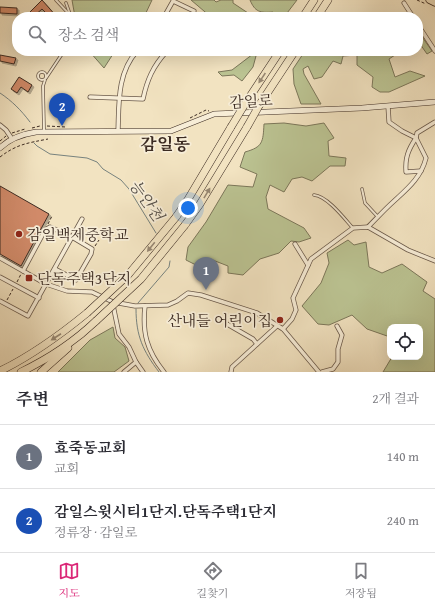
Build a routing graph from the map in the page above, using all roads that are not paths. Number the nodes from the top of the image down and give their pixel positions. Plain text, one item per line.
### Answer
1 (56, 0) edge
2 (314, 0) edge
3 (328, 0) edge
4 (429, 0) edge
5 (66, 3) dead end
6 (404, 3) dead end
7 (435, 3) edge
8 (66, 12) edge
9 (69, 12) edge
10 (167, 12) edge
11 (194, 12) edge
12 (306, 12) edge
13 (320, 12) edge
14 (410, 12) edge
15 (423, 33) edge
16 (435, 51) edge
17 (61, 56) edge
18 (133, 56) edge
19 (162, 56) edge
20 (277, 56) edge
21 (292, 56) edge
22 (50, 72) junction
23 (45, 73) junction
24 (45, 79) junction
25 (39, 80) junction
26 (43, 86) junction
27 (90, 97) dead end
28 (120, 98) junction
29 (435, 102) edge
30 (388, 106) junction
31 (435, 122) edge
32 (0, 125) edge
33 (44, 129) junction
34 (118, 132) junction
35 (10, 137) junction
36 (416, 138) junction
37 (0, 148) edge
38 (421, 171) junction
39 (362, 189) dead end
40 (314, 195) dead end
41 (378, 217) junction
42 (82, 219) dead end
43 (368, 227) junction
44 (353, 228) junction
45 (72, 237) junction
46 (295, 244) dead end
47 (0, 258) edge
48 (435, 261) edge
49 (308, 265) junction
50 (55, 269) junction
51 (23, 271) junction
52 (0, 277) edge
53 (46, 284) junction
54 (39, 298) junction
55 (0, 301) edge
56 (113, 302) junction
57 (145, 306) junction
58 (227, 324) dead end
59 (277, 326) junction
60 (337, 326) dead end
61 (283, 329) junction
62 (82, 335) junction
63 (257, 344) junction
64 (23, 359) junction
65 (136, 362) junction
66 (0, 366) edge
67 (0, 371) edge
68 (21, 372) edge
69 (41, 372) edge
70 (124, 372) edge
71 (143, 372) edge
72 (164, 372) edge
73 (231, 372) edge
74 (319, 372) edge
75 (322, 372) edge

1 - 8 lane
2 - 12 highway
3 - 13 highway
4 - 7 main road
5 - 9 lane
6 - 14 street
10 - 11 street
15 - 16 street
17 - 22 lane
18 - 28 street
19 - 28 street
20 -> 64 highway, bridge
62 -> 21 highway, bridge
22 - 23 lane
22 - 24 lane
23 - 24 lane
23 - 25 lane
24 - 25 lane
24 - 26 lane
25 - 26 lane
26 - 33 lane
27 - 28 street
28 - 34 street
29 - 30 street, 감일로
30 - 34 street, 감일로
30 - 36 street
31 - 36 street
32 - 35 street
33 - 34 street, 감일로
33 - 35 street, 감일로
35 - 37 street, 감일로
36 - 38 street
36 - 38 street
38 - 41 street
39 - 41 lane
40 - 44 lane
41 - 43 street
42 - 45 street
43 - 44 street
43 - 48 street
44 - 49 street
45 - 50 street
45 - 50 street
45 - 51 street
46 - 49 street
47 - 51 street
49 - 61 street
50 - 53 street
51 - 53 street
52 - 54 street
53 - 54 street
53 - 56 street
54 - 55 street
56 - 57 street
56 - 65 street
57 - 59 street
57 - 72 street
58 - 63 street
59 - 61 street
59 - 63 street
60 - 75 street
61 - 74 street
62 - 68 highway
62 - 69 highway
63 - 73 street
64 - 66 highway
64 - 67 highway
65 - 70 street
65 - 71 street

